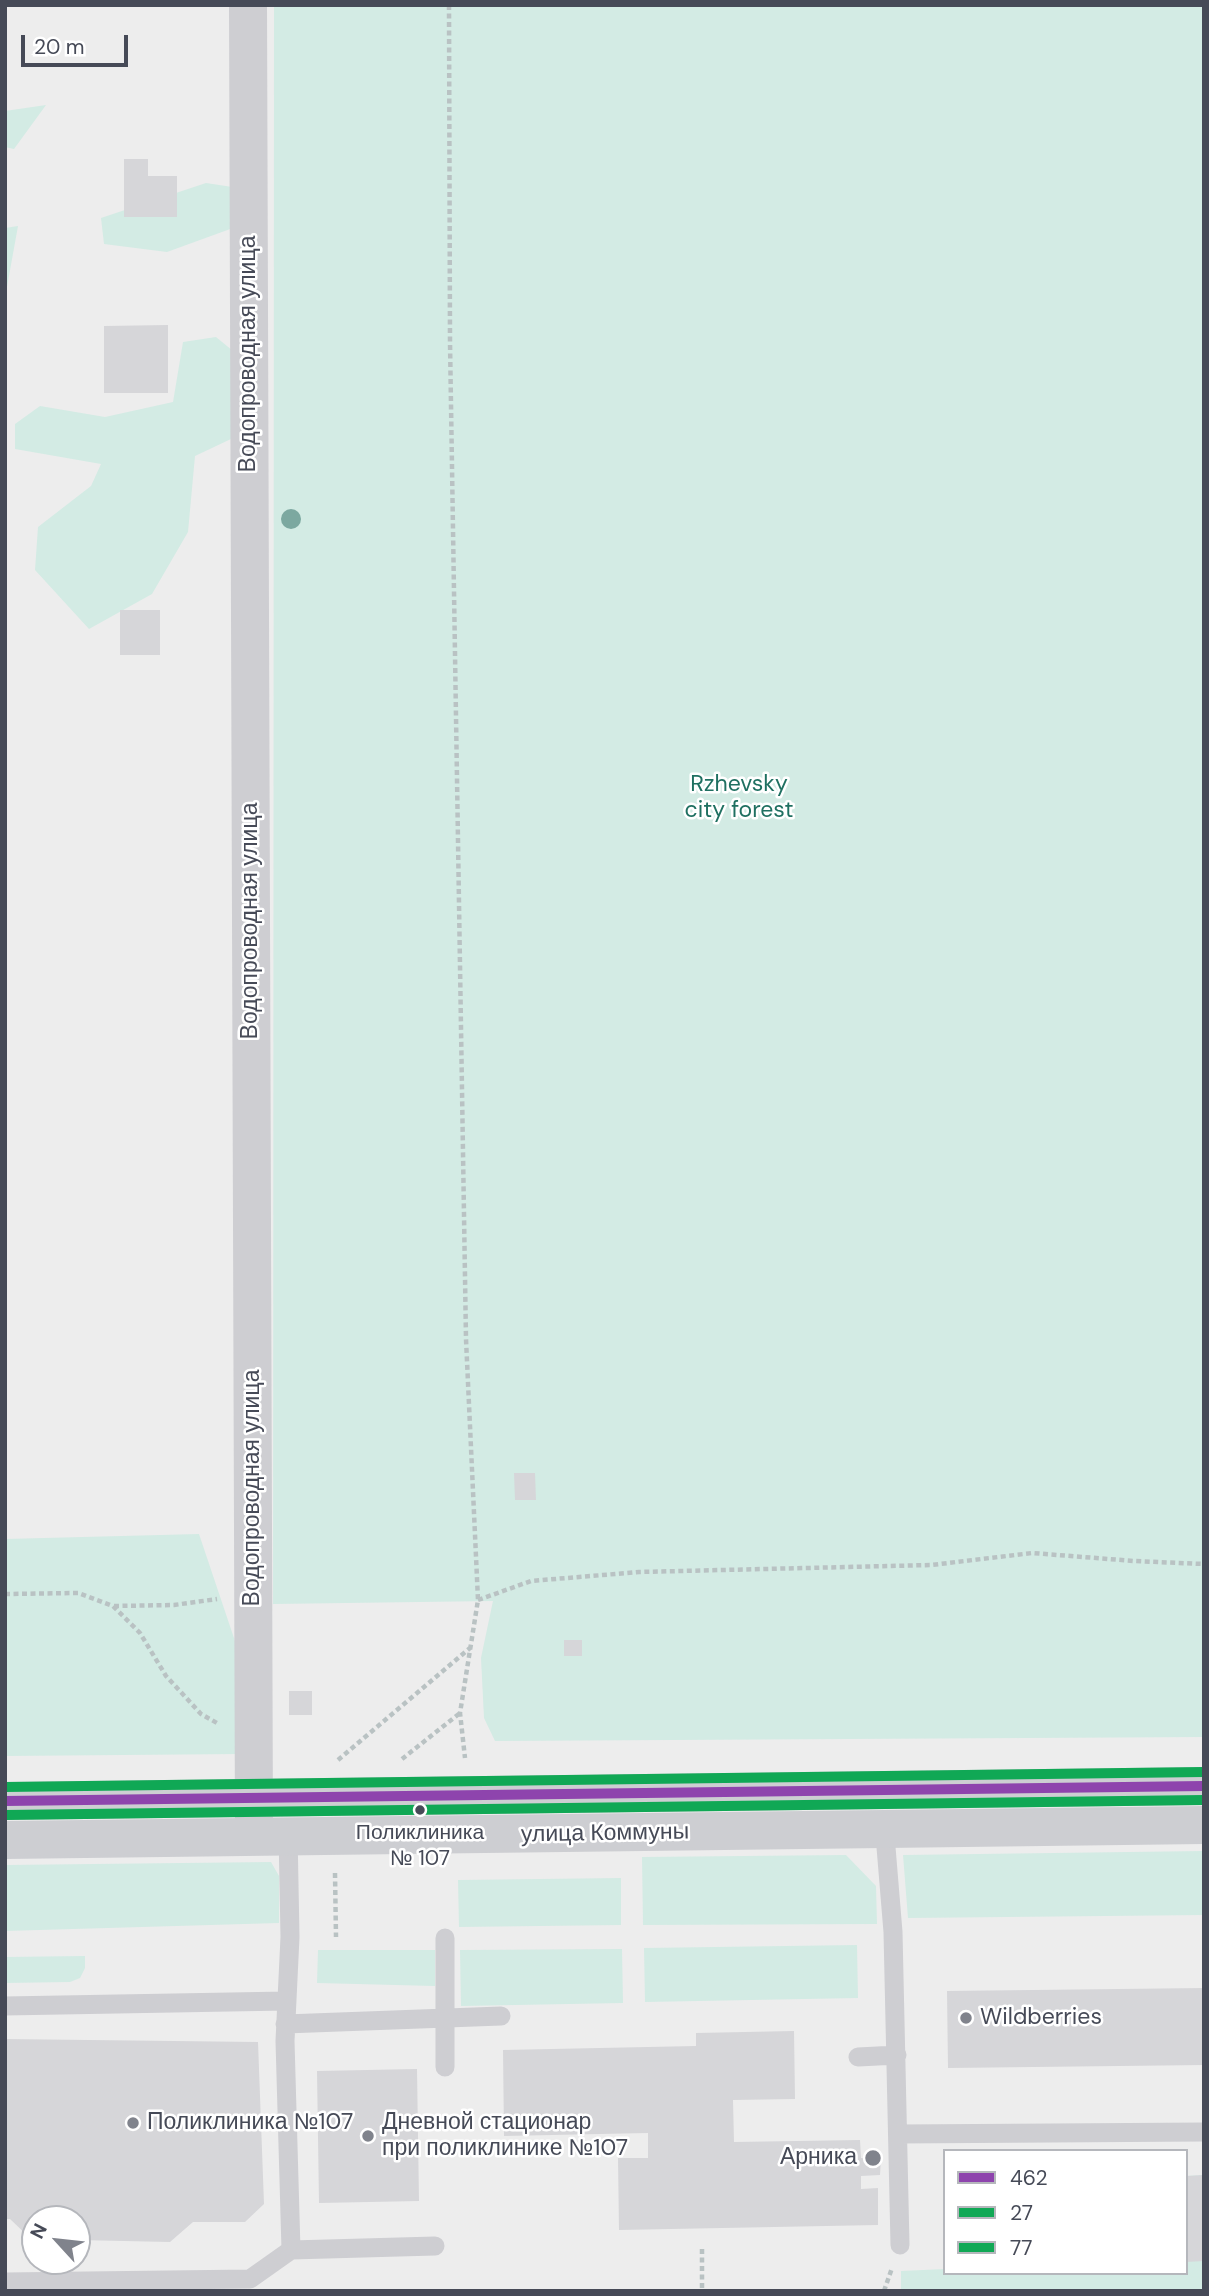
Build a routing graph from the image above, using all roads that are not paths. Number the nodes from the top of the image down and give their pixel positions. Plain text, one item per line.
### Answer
1 (248, 5) edge
2 (1204, 1786) edge
3 (883, 1790) junction
4 (271, 1798) junction
5 (5, 1801) edge
6 (1204, 1825) edge
7 (884, 1830) junction
8 (271, 1837) junction
9 (5, 1840) edge
10 (445, 1938) dead end
11 (286, 2001) junction
12 (5, 2006) edge
13 (500, 2016) dead end
14 (446, 2018) junction
15 (285, 2024) junction
16 (897, 2055) junction
17 (858, 2057) dead end
18 (445, 2067) dead end
19 (1204, 2132) edge
20 (899, 2134) junction
21 (900, 2245) dead end
22 (435, 2246) dead end
23 (290, 2250) junction
24 (5, 2282) edge

1 - 4 street, Водопроводная улица
2 - 3 main road, улица Коммуны
3 - 4 main road, улица Коммуны
3 - 7 lane
4 - 5 main road, улица Коммуны
4 - 8 street, Водопроводная улица
6 - 7 main road, улица Коммуны
7 - 8 main road, улица Коммуны
7 - 16 lane
8 - 9 main road, улица Коммуны
8 - 11 lane
10 - 14 lane
11 - 12 lane
11 - 15 lane
13 - 14 lane
14 - 15 lane
14 - 18 lane
15 - 23 lane
16 - 17 lane
16 - 20 lane
19 - 20 lane
20 - 21 lane
22 - 23 lane
23 - 24 lane

